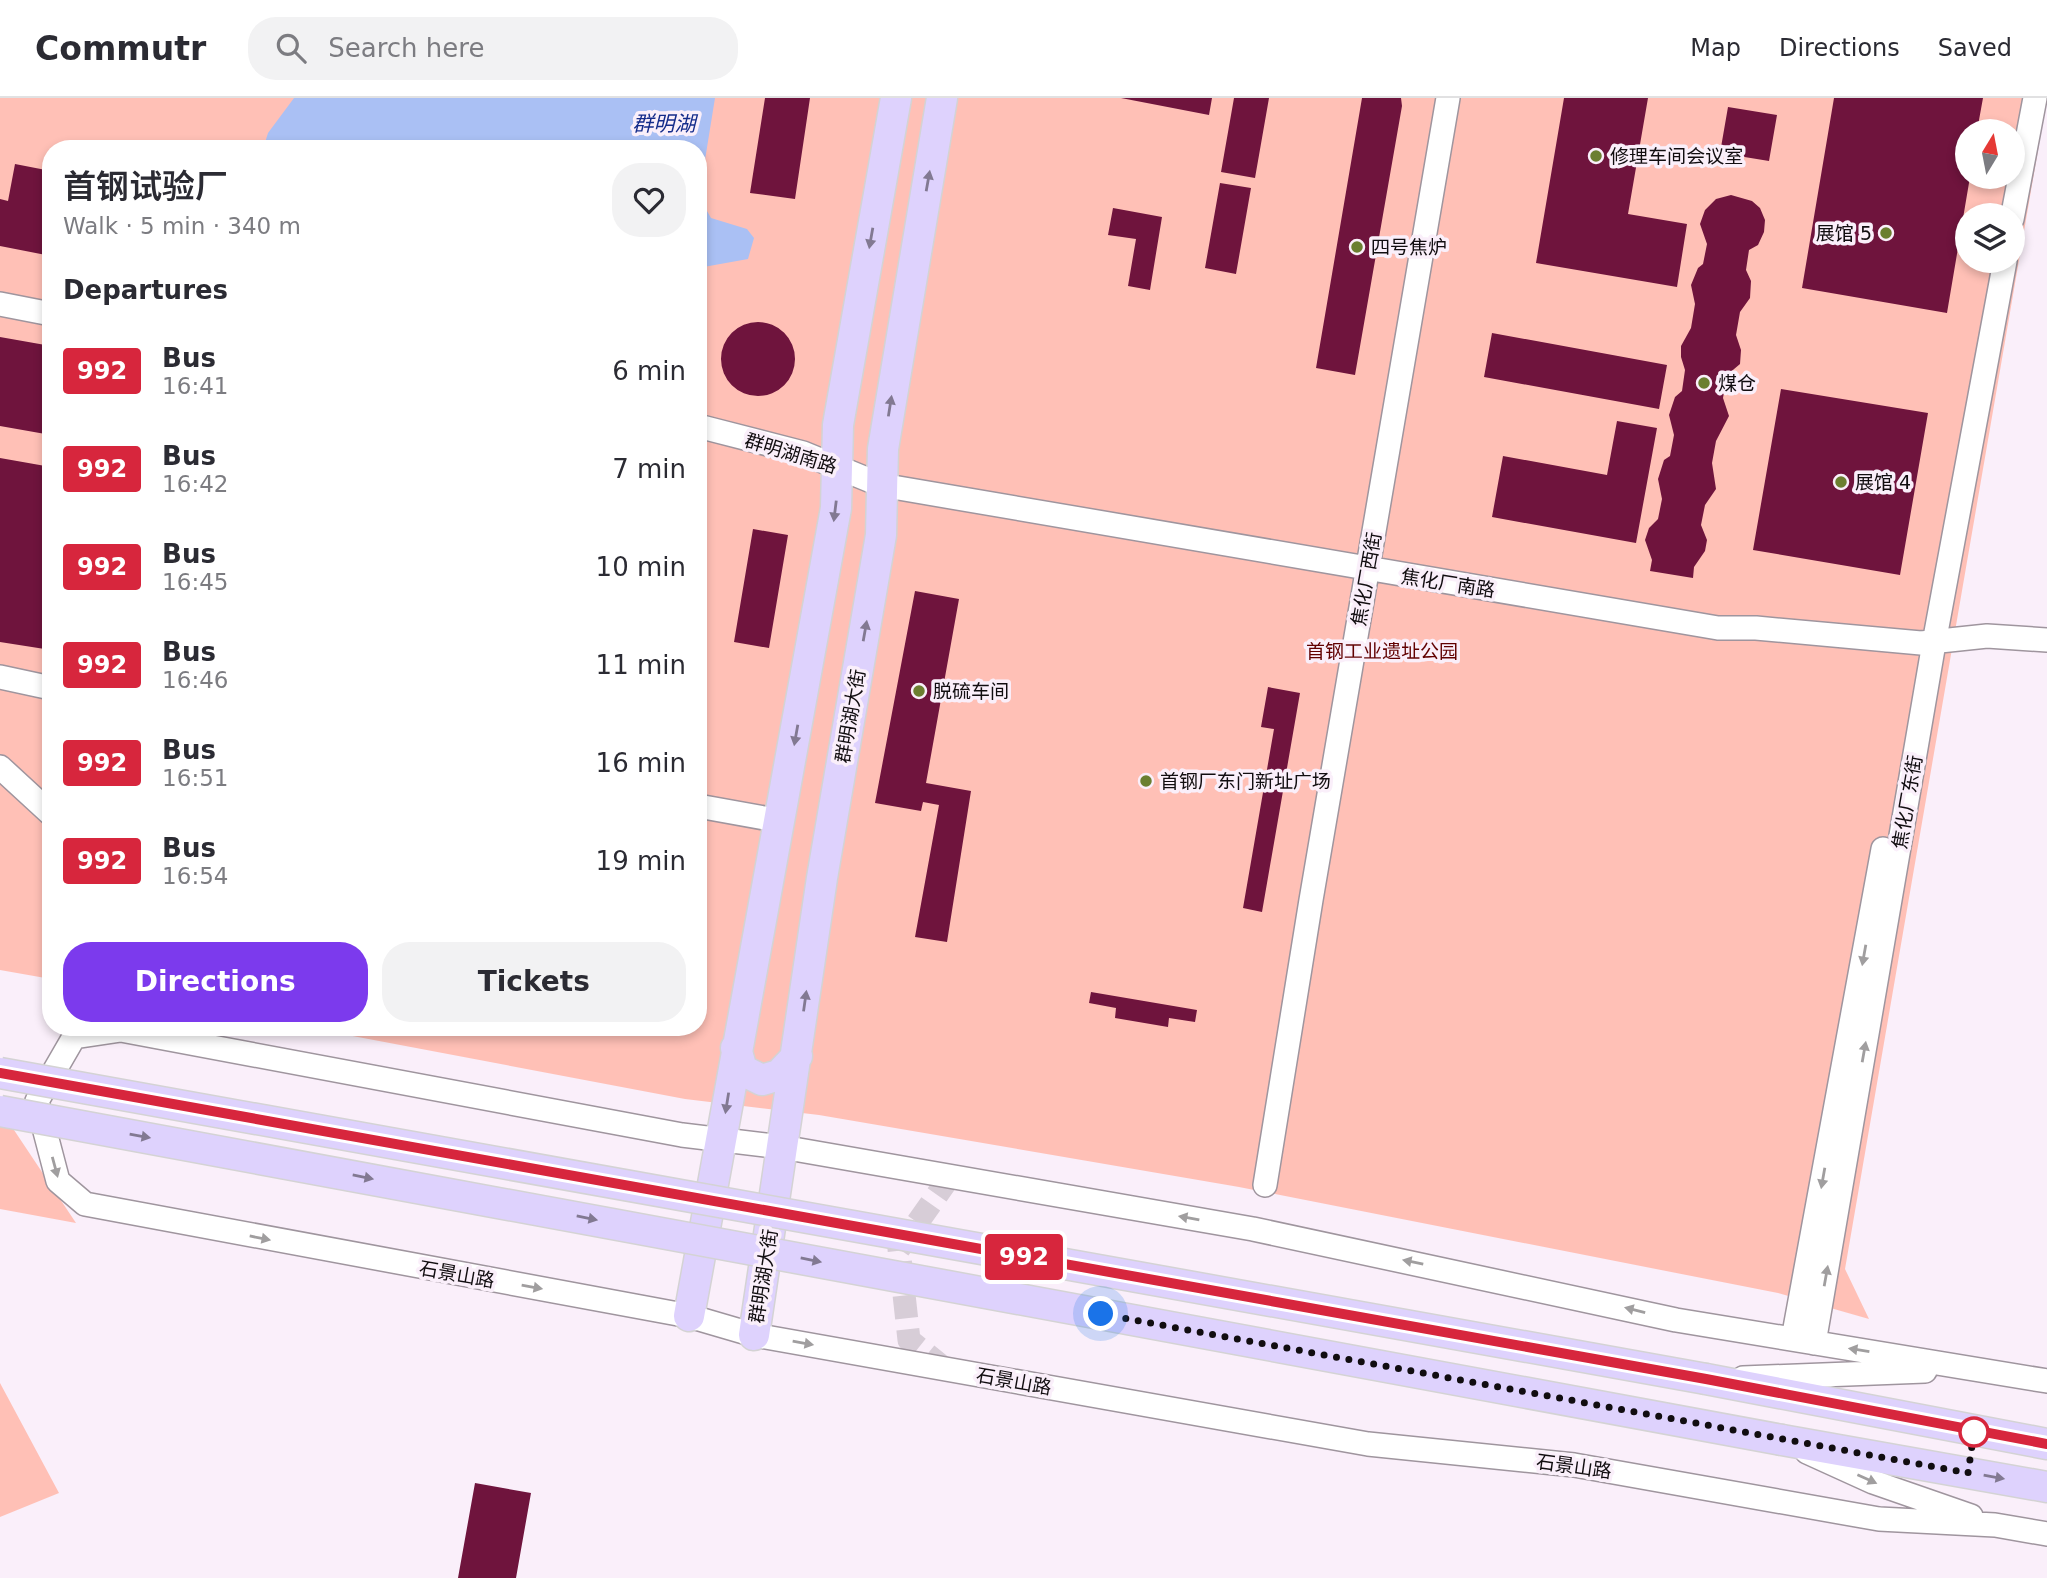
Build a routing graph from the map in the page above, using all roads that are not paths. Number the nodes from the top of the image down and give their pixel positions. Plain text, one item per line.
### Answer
1 (895, 98) edge
2 (942, 98) edge
3 (1448, 98) edge
4 (2019, 98) edge
5 (2035, 98) edge
6 (2015, 119) edge
7 (2015, 203) edge
8 (1988, 273) edge
9 (2003, 273) edge
10 (0, 304) edge
11 (42, 312) edge
12 (707, 428) edge
13 (838, 466) junction
14 (881, 485) junction
15 (1368, 570) junction
16 (2047, 640) edge
17 (1928, 643) junction
18 (0, 677) edge
19 (42, 686) edge
20 (0, 767) edge
21 (42, 806) edge
22 (707, 808) edge
23 (781, 821) junction
24 (80, 1036) edge
25 (159, 1036) edge
26 (736, 1048) junction
27 (797, 1056) junction
28 (0, 1073) edge
29 (0, 1111) edge
30 (721, 1140) junction
31 (782, 1147) junction
32 (1265, 1185) dead end
33 (689, 1316) junction
34 (754, 1335) junction
35 (1804, 1341) junction
36 (1706, 1379) junction
37 (2047, 1382) edge
38 (1782, 1440) junction
39 (2047, 1444) edge
40 (2047, 1487) edge
41 (1995, 1525) junction
42 (2047, 1534) edge

1 -> 13 main road
14 -> 2 main road, 群明湖大街
3 - 15 street, 焦化厂西街
4 - 6 street
5 - 7 street
8 - 17 street, 焦化厂东街
9 - 17 street, 焦化厂东街
10 - 11 street
12 - 13 street, 群明湖南路
13 - 14 street, 群明湖南路
13 -> 23 main road
14 - 15 street, 焦化厂南路
27 -> 14 main road, 群明湖大街
15 - 17 street, 焦化厂南路
15 - 32 street, 焦化厂西街
16 - 17 street, 焦化厂南路
17 - 35 street, 焦化厂东街
18 - 19 street
20 - 21 street
22 - 23 street
23 - 26 main road
24 -> 33 street, 石景山路
25 - 30 street
26 - 27 main road
26 -> 30 main road
27 - 31 main road, 群明湖大街
28 - 36 main road, bridge
29 -> 38 main road, bridge
30 - 31 street
30 - 33 main road
31 - 34 main road, 群明湖大街
35 -> 31 street
33 - 34 street, 石景山路
34 -> 41 street, 石景山路
37 -> 35 street
36 - 37 street
36 - 39 main road
38 -> 40 main road
38 -> 41 street
41 - 42 street, 石景山路

